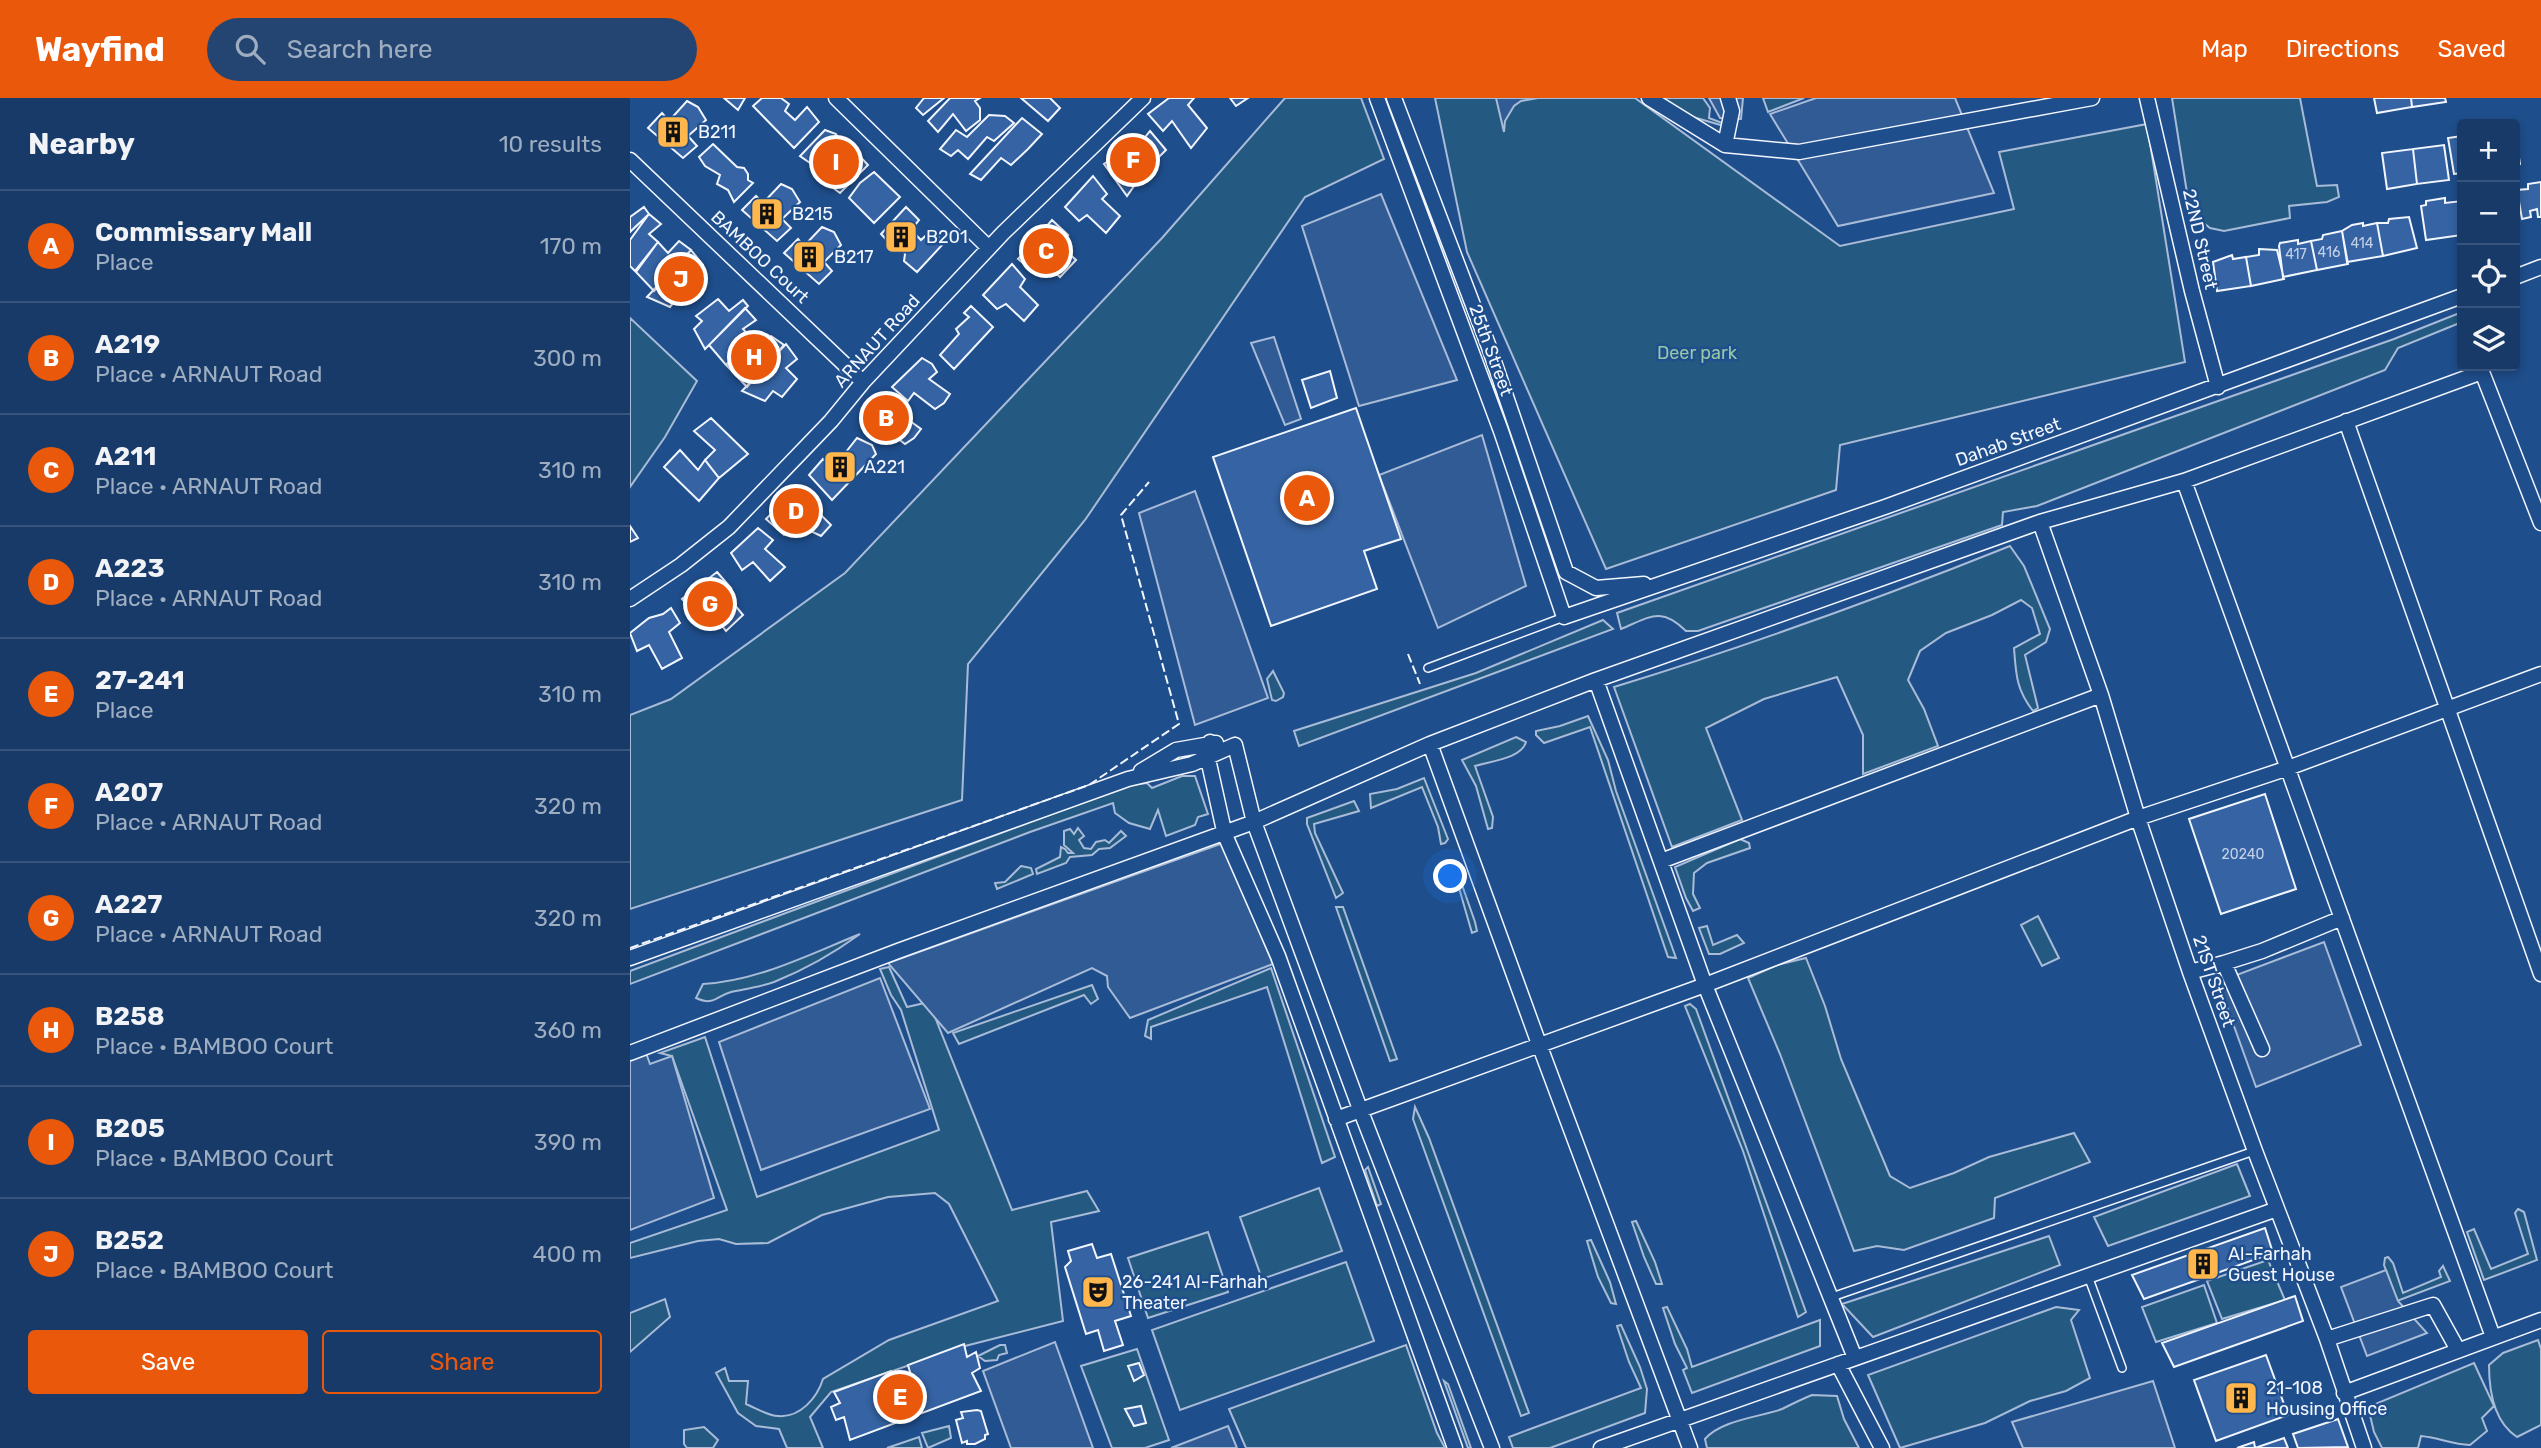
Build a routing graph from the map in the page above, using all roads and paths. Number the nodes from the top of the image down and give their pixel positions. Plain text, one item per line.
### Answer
1 (835, 98) edge
2 (1143, 98) edge
3 (1377, 98) edge
4 (1394, 98) edge
5 (1648, 98) edge
6 (1728, 98) edge
7 (2092, 98) edge
8 (2147, 98) edge
9 (1725, 145) junction
10 (630, 160) edge
11 (989, 248) junction
12 (2541, 267) edge
13 (2520, 275) edge
14 (2457, 298) edge
15 (863, 382) junction
16 (2218, 387) junction
17 (2346, 421) junction
18 (2184, 481) junction
19 (2040, 522) junction
20 (2541, 523) edge
21 (1665, 582) junction
22 (630, 599) edge
23 (1564, 617) junction
24 (1428, 668) dead end
25 (2541, 674) edge
26 (1595, 680) junction
27 (2101, 695) junction
28 (2447, 708) junction
29 (1430, 744) junction
30 (1209, 750) junction
31 (2288, 768) junction
32 (2138, 818) junction
33 (1254, 822) junction
34 (1224, 832) junction
35 (1661, 861) junction
36 (2342, 918) junction
37 (1301, 948) junction
38 (1278, 956) junction
39 (630, 958) edge
40 (2224, 963) junction
41 (2190, 972) junction
42 (2541, 974) edge
43 (1705, 985) junction
44 (1539, 1044) junction
45 (2262, 1049) dead end
46 (630, 1053) edge
47 (1360, 1109) junction
48 (1336, 1119) junction
49 (2255, 1151) junction
50 (2277, 1209) junction
51 (2088, 1276) junction
52 (1832, 1297) junction
53 (2541, 1320) edge
54 (2493, 1338) junction
55 (2327, 1339) junction
56 (2458, 1350) junction
57 (1854, 1358) junction
58 (1838, 1364) junction
59 (2122, 1368) dead end
60 (2344, 1393) junction
61 (1680, 1420) junction
62 (1455, 1448) edge
63 (1492, 1448) edge
64 (1601, 1448) edge
65 (1690, 1448) edge
66 (1882, 1448) edge
67 (2364, 1448) edge

1 - 11 street
2 - 11 street, ARNAUT Road
3 - 23 street, 25th Street
4 - 21 street, 25th Street
5 - 9 street
6 - 9 street
7 - 9 street
8 - 16 street, 22ND Street
10 - 15 street, BAMBOO Court
11 - 15 street, ARNAUT Road
12 - 13 street
14 - 16 street, Dahab Street
15 - 22 street, ARNAUT Road
16 - 21 street, Dahab Street
17 - 18 street
17 - 20 street
17 - 28 street
18 - 19 street
18 - 31 street
19 - 26 street
19 - 27 street, 21ST Street
21 - 23 street, Dahab Street
23 - 24 lane
25 - 28 street
26 - 29 street
26 - 35 street
27 - 32 street, 21ST Street
27 - 35 street
28 - 31 street
28 - 42 street
29 - 33 street
29 - 44 street
30 - 33 street
30 - 34 street
30 - 39 street
31 - 32 street
31 - 36 street
32 - 41 street, 21ST Street
32 - 43 street
33 - 34 street
33 - 37 street
34 - 38 street
34 - 46 street
35 - 43 street
36 - 40 street
36 - 54 street
37 - 38 street
37 - 47 street
38 - 48 street
40 - 41 street
40 - 45 street
41 - 49 street, 21ST Street
43 - 44 street
43 - 52 street
44 - 47 street
44 - 61 street
47 - 48 street
47 - 63 street
48 - 62 street
49 - 50 street, 21ST Street
49 - 52 lane
50 - 51 street
50 - 55 street, 21ST Street
51 - 57 street
51 - 59 lane
52 - 57 street
53 - 54 street
54 - 56 street
55 - 56 street
55 - 60 street, 21ST Street
56 - 60 street
57 - 58 street
58 - 61 street
58 - 66 street
60 - 67 street, 21ST Street
61 - 64 street
61 - 65 street

